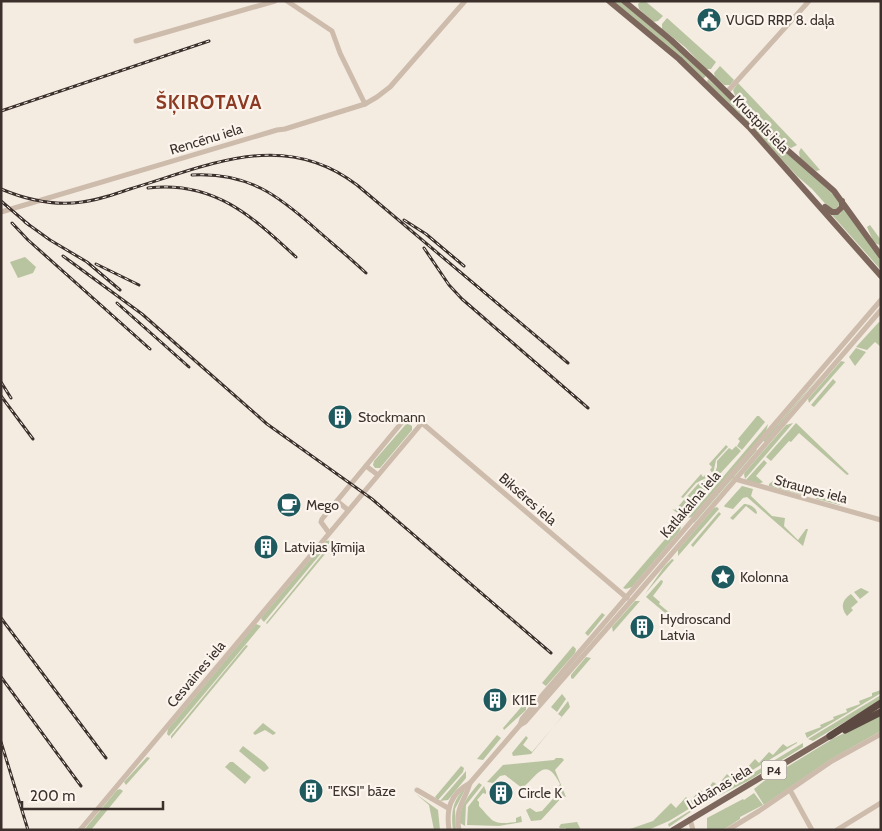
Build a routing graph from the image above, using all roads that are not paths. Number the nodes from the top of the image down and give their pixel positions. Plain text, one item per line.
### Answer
1 (276, 1) edge
2 (287, 1) edge
3 (465, 1) edge
4 (609, 1) edge
5 (624, 1) edge
6 (809, 1) edge
7 (136, 40) dead end
8 (727, 92) junction
9 (365, 104) junction
10 (799, 182) junction
11 (842, 200) junction
12 (1, 212) edge
13 (881, 256) edge
14 (881, 276) edge
15 (881, 300) edge
16 (881, 310) edge
17 (422, 423) junction
18 (757, 444) junction
19 (762, 448) junction
20 (366, 466) junction
21 (378, 475) junction
22 (735, 479) junction
23 (336, 501) junction
24 (348, 510) junction
25 (881, 520) edge
26 (329, 533) junction
27 (626, 597) junction
28 (631, 601) junction
29 (881, 703) edge
30 (881, 712) edge
31 (520, 725) junction
32 (881, 734) edge
33 (830, 736) junction
34 (470, 784) junction
35 (417, 790) dead end
36 (790, 790) junction
37 (881, 803) edge
38 (448, 808) junction
39 (690, 819) junction
40 (683, 827) edge
41 (839, 829) edge
42 (80, 830) edge
43 (449, 830) edge
44 (459, 830) edge
45 (673, 830) edge
46 (693, 830) edge
47 (728, 830) edge
48 (812, 830) edge

1 - 7 street
2 - 9 street
3 - 9 street, Rencēnu iela
4 - 10 main road, Krustpils iela
5 - 8 main road, Krustpils iela
6 - 8 street
8 - 11 main road, Krustpils iela
9 - 12 street, Rencēnu iela
10 - 11 main road
10 - 14 main road, Krustpils iela
11 - 13 main road, Krustpils iela
15 - 18 street, Katlakalna iela
16 - 19 street, Katlakalna iela
17 - 20 street, Biksēres iela
17 - 21 street, Cesvaines iela
17 - 27 street, Biksēres iela
18 - 19 street
18 - 27 street, Katlakalna iela
19 - 22 street, Katlakalna iela
20 - 21 street
20 - 23 street
21 - 24 street, Cesvaines iela
22 - 25 street, Straupes iela
22 - 28 street, Katlakalna iela
23 - 24 street
23 - 26 street
24 - 26 street, Cesvaines iela
26 - 42 street, Cesvaines iela
27 - 28 street, Biksēres iela
27 - 31 street, Katlakalna iela
28 - 31 street, Katlakalna iela
29 - 33 highway, Lubānas iela / P4
30 - 33 highway, Lubānas iela / P4
31 - 34 street, Katlakalna iela
32 - 36 street
33 - 39 main road, Lubānas iela / P4
34 - 38 street, Katlakalna iela
34 - 44 street, Katlakalna iela
35 - 38 street
36 - 47 street
36 - 48 street
37 - 41 street
38 - 43 street
39 - 40 main road, Lubānas iela / P4
39 - 46 street
40 - 45 main road, Lubānas iela / P4

